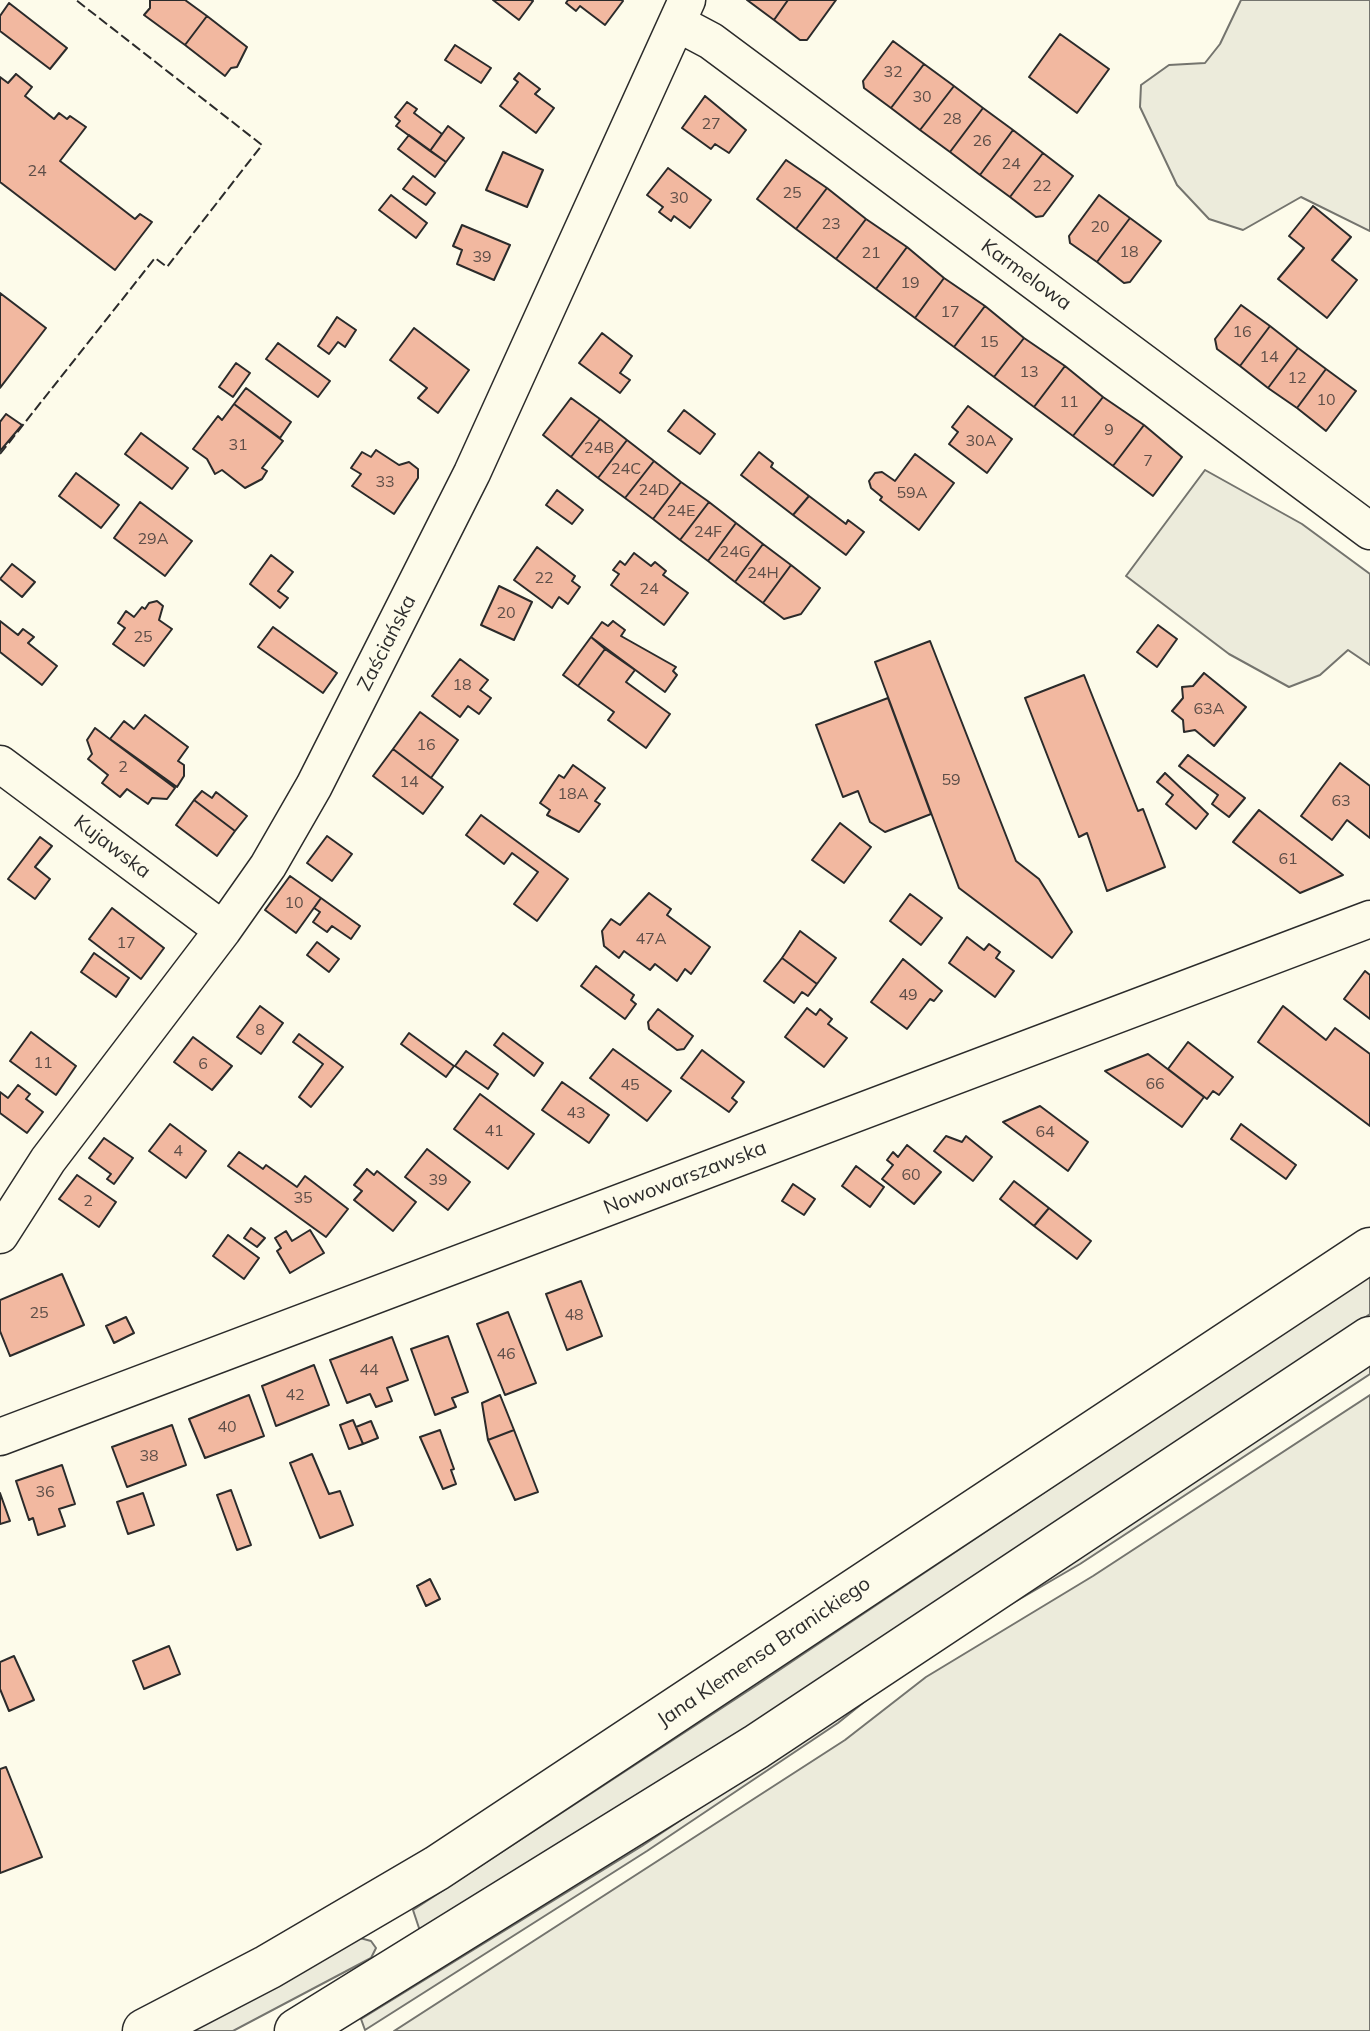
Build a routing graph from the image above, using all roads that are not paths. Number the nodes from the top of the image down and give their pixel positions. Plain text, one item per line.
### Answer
1 (683, 12) edge
2 (1370, 531) edge
3 (0, 764) edge
4 (1370, 919) edge
5 (223, 930) junction
6 (0, 1235) edge
7 (1370, 1250) edge
8 (1370, 1339) edge
9 (3, 1426) edge
10 (360, 1914) junction
11 (397, 1972) junction
12 (145, 2031) edge
13 (297, 2031) edge

1 - 2 street, Karmelowa
1 - 5 street, Zaściańska
3 - 5 street, Kujawska
4 - 9 street, Nowowarszawska
5 - 6 street, Zaściańska
7 - 10 main road, Jana Klemensa Branickiego
8 - 11 main road
10 - 11 main road
10 - 12 main road, Jana Klemensa Branickiego
11 - 13 main road

